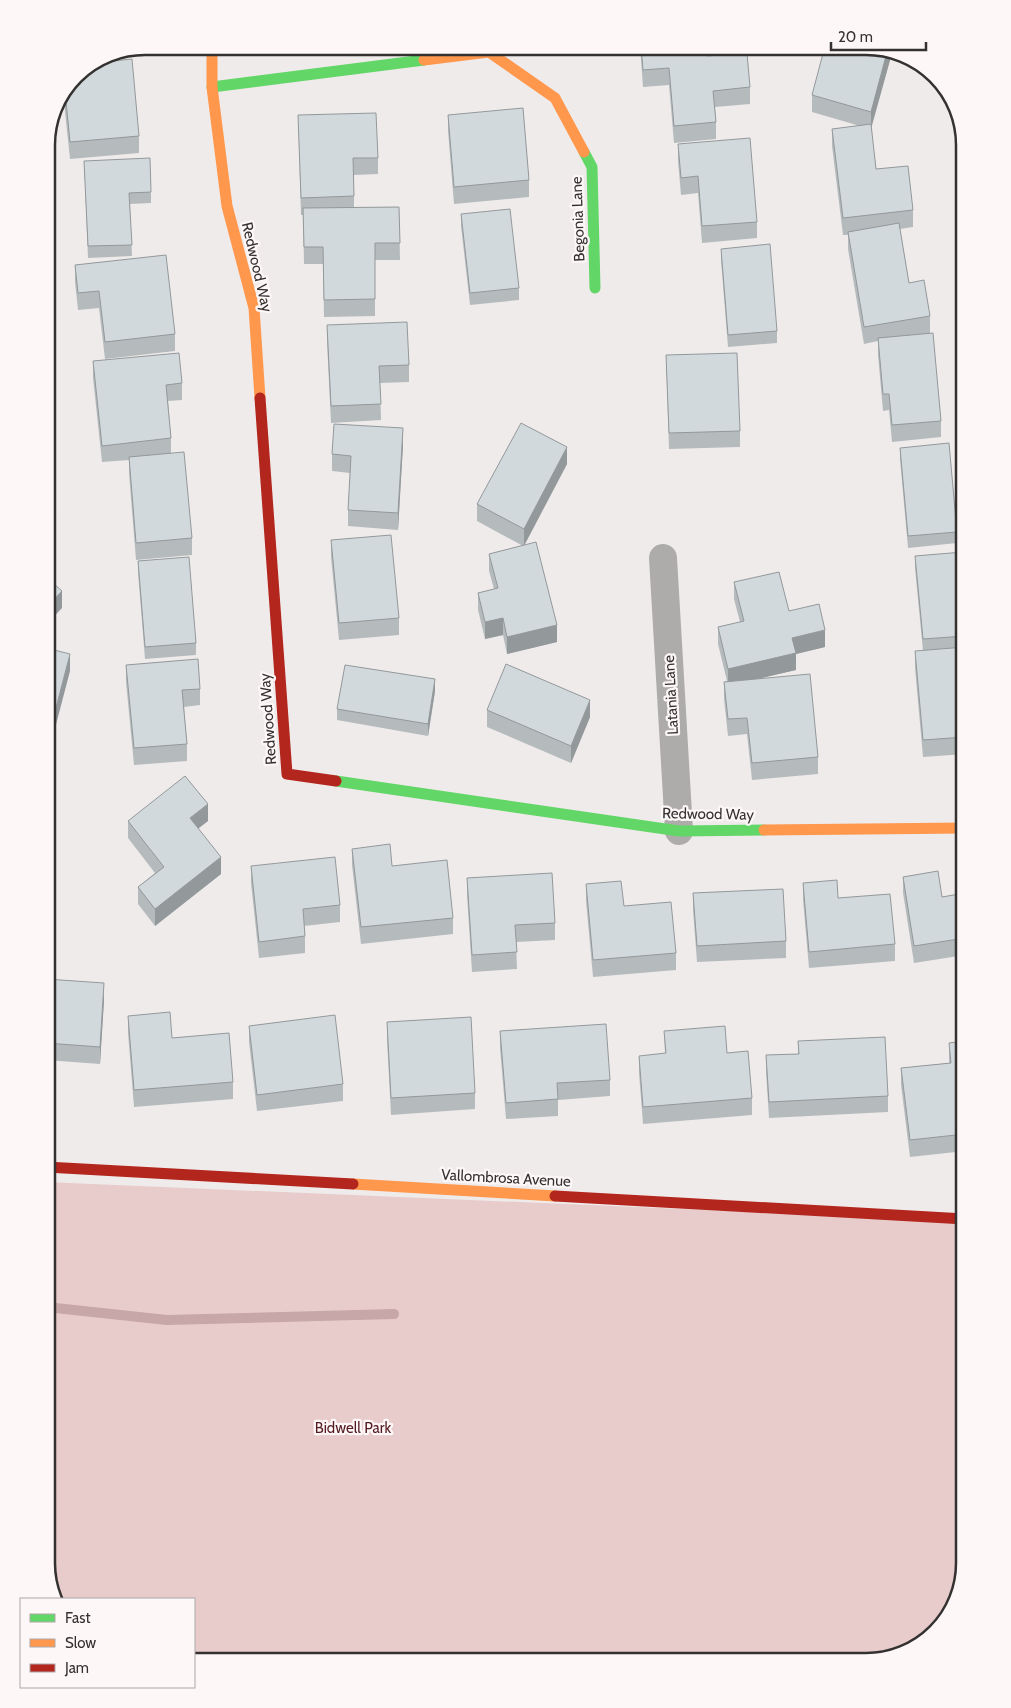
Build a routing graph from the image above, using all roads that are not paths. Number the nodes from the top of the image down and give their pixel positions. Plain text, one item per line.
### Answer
1 (212, 55) edge
2 (465, 55) edge
3 (493, 55) edge
4 (212, 87) junction
5 (595, 288) dead end
6 (663, 558) dead end
7 (956, 828) edge
8 (679, 831) junction
9 (55, 1168) edge
10 (956, 1218) edge

1 - 4 street, Redwood Way
2 - 4 street, Begonia Lane
3 - 5 street, Begonia Lane
4 - 8 street, Redwood Way
6 - 8 street, Latania Lane
7 - 8 street, Redwood Way
9 - 10 street, Vallombrosa Avenue

